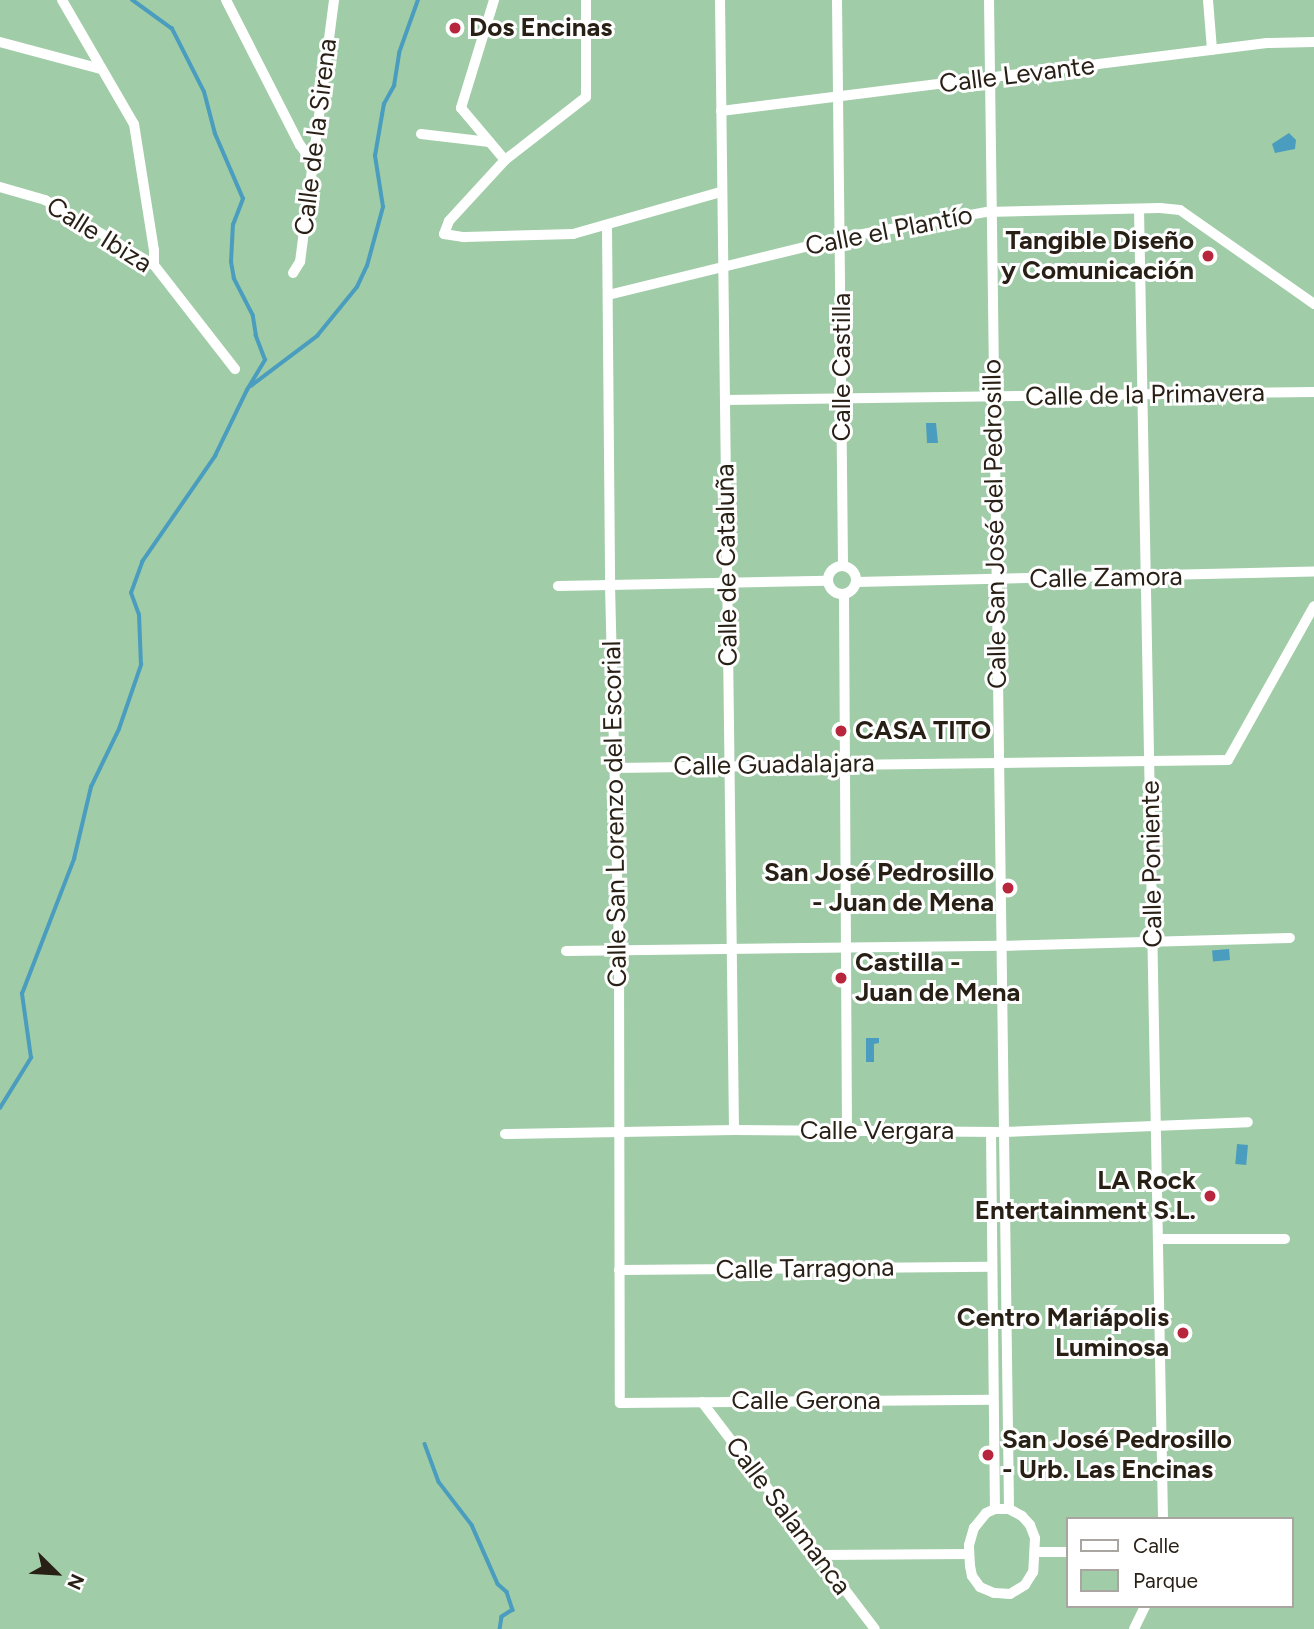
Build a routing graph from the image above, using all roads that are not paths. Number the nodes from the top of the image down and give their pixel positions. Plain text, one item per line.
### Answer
1 (62, 0) edge
2 (226, 0) edge
3 (334, 0) edge
4 (494, 0) edge
5 (586, 0) edge
6 (720, 0) edge
7 (837, 0) edge
8 (989, 0) edge
9 (1208, 0) edge
10 (0, 42) edge
11 (1314, 42) edge
12 (1212, 50) junction
13 (100, 69) junction
14 (989, 78) junction
15 (838, 97) junction
16 (721, 111) junction
17 (421, 134) dead end
18 (490, 142) junction
19 (505, 160) junction
20 (313, 163) junction
21 (0, 187) edge
22 (720, 192) junction
23 (1139, 209) junction
24 (990, 212) junction
25 (607, 226) junction
26 (842, 238) junction
27 (154, 265) junction
28 (723, 268) junction
29 (293, 273) dead end
30 (608, 295) junction
31 (1314, 304) edge
32 (235, 369) dead end
33 (1314, 392) edge
34 (1144, 395) junction
35 (993, 397) junction
36 (841, 398) junction
37 (725, 400) junction
38 (844, 566) junction
39 (1314, 572) edge
40 (1148, 577) junction
41 (996, 580) junction
42 (827, 581) junction
43 (856, 582) junction
44 (727, 583) junction
45 (610, 585) junction
46 (558, 586) dead end
47 (844, 595) junction
48 (1314, 606) edge
49 (1150, 761) junction
50 (999, 762) junction
51 (844, 764) junction
52 (729, 765) junction
53 (614, 768) junction
54 (1290, 938) dead end
55 (1153, 942) junction
56 (1001, 946) junction
57 (733, 948) junction
58 (845, 948) junction
59 (619, 950) junction
60 (566, 951) dead end
61 (1248, 1122) dead end
62 (1156, 1124) junction
63 (734, 1130) junction
64 (847, 1130) junction
65 (990, 1132) junction
66 (1003, 1132) junction
67 (505, 1134) dead end
68 (620, 1134) junction
69 (1160, 1239) junction
70 (1285, 1239) dead end
71 (990, 1267) junction
72 (619, 1270) junction
73 (992, 1401) junction
74 (702, 1402) junction
75 (620, 1403) joint
76 (995, 1509) junction
77 (1009, 1509) junction
78 (1163, 1517) edge
79 (1036, 1552) junction
80 (1066, 1552) edge
81 (969, 1554) junction
82 (818, 1555) junction
83 (1144, 1608) edge
84 (875, 1629) edge
85 (1134, 1629) edge

1 - 13 street
2 - 20 street
3 - 20 street, Calle de la Sirena
4 - 18 street
5 - 19 street
6 - 16 street, Calle de Cataluña
7 - 15 street, Calle Castilla
8 - 14 street, Calle San José del Pedrosillo
9 - 12 street
10 - 13 street
11 - 12 street, Calle Levante
12 - 14 street, Calle Levante
13 - 27 street
14 - 15 street, Calle Levante
14 - 24 street, Calle San José del Pedrosillo
15 - 16 street, Calle Levante
15 - 26 street, Calle Castilla
16 - 22 street, Calle de Cataluña
17 - 18 street
18 - 19 street
19 - 25 street
20 - 29 street, Calle de la Sirena
21 - 27 street, Calle Ibiza
22 - 25 street
22 - 28 street, Calle de Cataluña
23 - 24 street, Calle el Plantío
23 - 31 street, Calle el Plantío
23 - 34 street, Calle Poniente
24 - 26 street, Calle el Plantío
24 - 35 street, Calle San José del Pedrosillo
25 - 30 street, Calle San Lorenzo del Escorial
26 - 28 street, Calle el Plantío
26 - 36 street, Calle Castilla
27 - 32 street, Calle Ibiza
28 - 30 street, Calle el Plantío
28 - 37 street, Calle de Cataluña
30 - 45 street, Calle San Lorenzo del Escorial
33 - 34 street, Calle de la Primavera
34 - 35 street, Calle de la Primavera
34 - 40 street, Calle Poniente
35 - 36 street, Calle de la Primavera
35 - 41 street, Calle San José del Pedrosillo
36 - 37 street, Calle de la Primavera
36 - 38 street, Calle Castilla
37 - 44 street, Calle de Cataluña
38 - 42 street
38 - 43 street
39 - 40 street, Calle Zamora
40 - 41 street, Calle Zamora
40 - 49 street, Calle Poniente
41 - 43 street, Calle Zamora
41 - 50 street, Calle San José del Pedrosillo
42 - 44 street
42 - 47 street
43 - 47 street
44 - 45 street
44 - 52 street, Calle de Cataluña
45 - 46 street
45 - 53 street, Calle San Lorenzo del Escorial
47 - 51 street
48 - 49 street, Calle Guadalajara
49 - 50 street, Calle Guadalajara
49 - 55 street, Calle Poniente
50 - 51 street, Calle Guadalajara
50 - 56 street, Calle San José del Pedrosillo
51 - 52 street, Calle Guadalajara
51 - 58 street
52 - 53 street, Calle Guadalajara
52 - 57 street, Calle de Cataluña
53 - 59 street, Calle San Lorenzo del Escorial
54 - 55 street
55 - 56 street
55 - 62 street, Calle Poniente
56 - 58 street
56 - 66 street, Calle San José del Pedrosillo
57 - 58 street
57 - 59 street
57 - 63 street, Calle de Cataluña
58 - 64 street
59 - 60 street
59 - 68 street, Calle San Lorenzo del Escorial
61 - 62 street, Calle Vergara
62 - 66 street, Calle Vergara
62 - 69 street, Calle Poniente
63 - 64 street, Calle Vergara
63 - 68 street, Calle Vergara
64 - 65 street, Calle Vergara
65 - 66 street, Calle Vergara
65 - 71 street
66 - 77 street, Calle San José del Pedrosillo
67 - 68 street, Calle Vergara
68 - 72 street, Calle San Lorenzo del Escorial
69 - 70 street
69 - 78 street, Calle Poniente
71 - 72 street, Calle Tarragona
71 - 73 street
72 - 75 street, Calle San Lorenzo del Escorial
73 - 74 street, Calle Gerona
73 - 76 street
74 - 75 street, Calle Gerona
74 - 82 street, Calle Salamanca
76 - 77 street
76 - 81 street
77 - 79 street
79 - 80 street
79 - 81 street
81 - 82 street
82 - 84 street, Calle Salamanca
83 - 85 street

